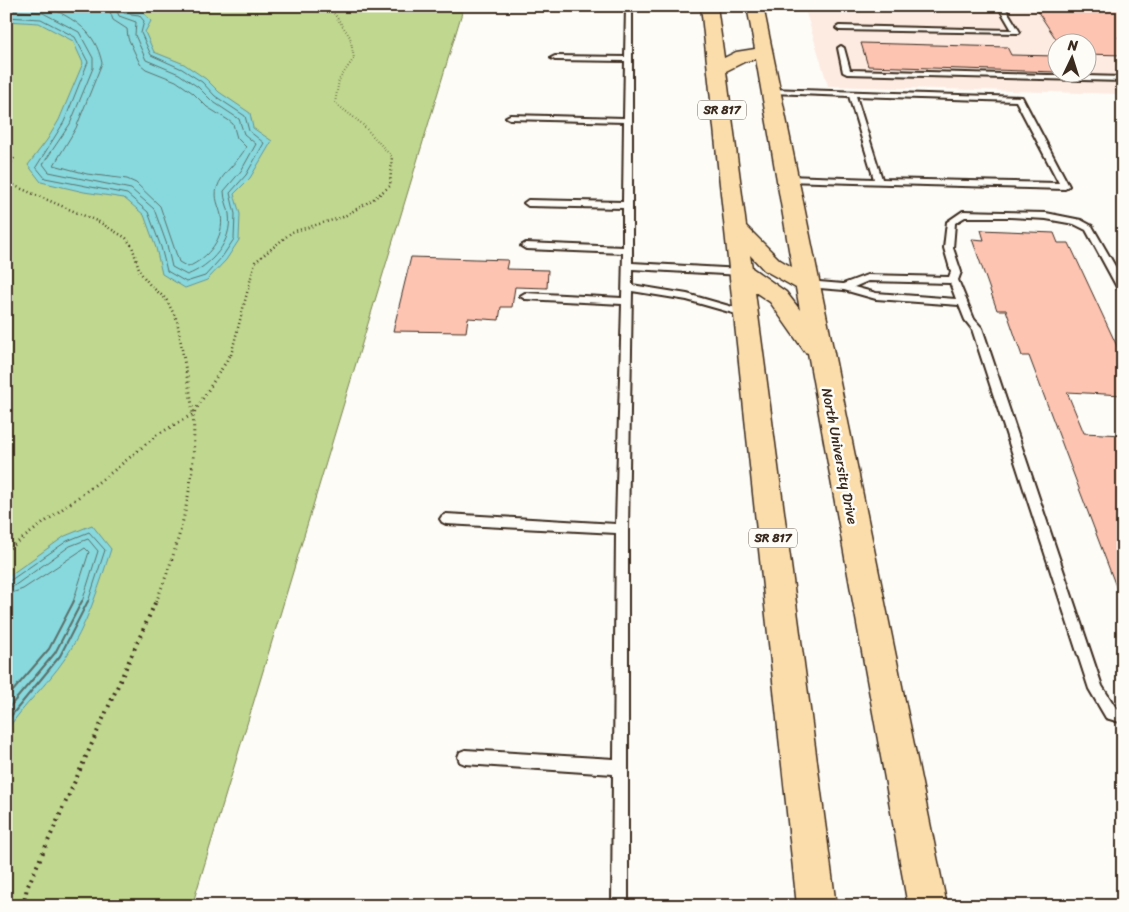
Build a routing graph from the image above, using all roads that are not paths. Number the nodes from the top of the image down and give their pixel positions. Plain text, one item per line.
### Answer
1 (629, 6) edge
2 (709, 6) edge
3 (755, 6) edge
4 (1000, 6) edge
5 (839, 28) dead end
6 (841, 48) dead end
7 (764, 53) junction
8 (554, 58) dead end
9 (628, 59) junction
10 (717, 68) junction
11 (1123, 79) edge
12 (771, 91) junction
13 (852, 94) junction
14 (510, 117) dead end
15 (628, 120) junction
16 (787, 178) junction
17 (879, 182) junction
18 (528, 203) dead end
19 (627, 205) junction
20 (737, 229) junction
21 (526, 246) dead end
22 (627, 250) junction
23 (627, 266) junction
24 (742, 272) junction
25 (953, 280) junction
26 (806, 284) junction
27 (844, 287) junction
28 (627, 288) junction
29 (1123, 289) edge
30 (525, 296) dead end
31 (626, 301) junction
32 (961, 302) junction
33 (747, 314) junction
34 (821, 356) junction
35 (446, 519) dead end
36 (622, 529) junction
37 (1123, 717) edge
38 (465, 756) dead end
39 (621, 767) junction
40 (620, 906) edge
41 (817, 906) edge
42 (928, 906) edge

1 - 9 lane
2 - 10 main road, SR 817
3 - 7 main road, North University Drive
4 - 5 lane
6 - 11 lane
7 - 10 main road
7 - 12 main road, North University Drive
8 - 9 lane
9 - 15 lane
10 - 20 main road, SR 817
12 - 13 lane
12 - 16 main road, North University Drive
13 - 17 lane
13 - 17 lane
14 - 15 lane
15 - 19 lane
16 - 17 lane
16 - 26 main road, North University Drive
18 - 19 lane
19 - 22 lane
20 - 24 main road, SR 817
20 - 26 main road
21 - 22 lane
22 - 23 lane
23 - 24 lane
23 - 28 lane
24 - 33 main road, SR 817
24 - 34 main road
25 - 27 lane
25 - 29 lane
25 - 32 lane
26 - 27 lane
26 - 34 main road, North University Drive
27 - 32 lane
28 - 31 lane
28 - 33 lane
30 - 31 lane
31 - 36 lane
32 - 37 lane
33 - 41 main road, SR 817
34 - 42 main road, North University Drive
35 - 36 lane
36 - 39 lane
38 - 39 lane
39 - 40 lane

